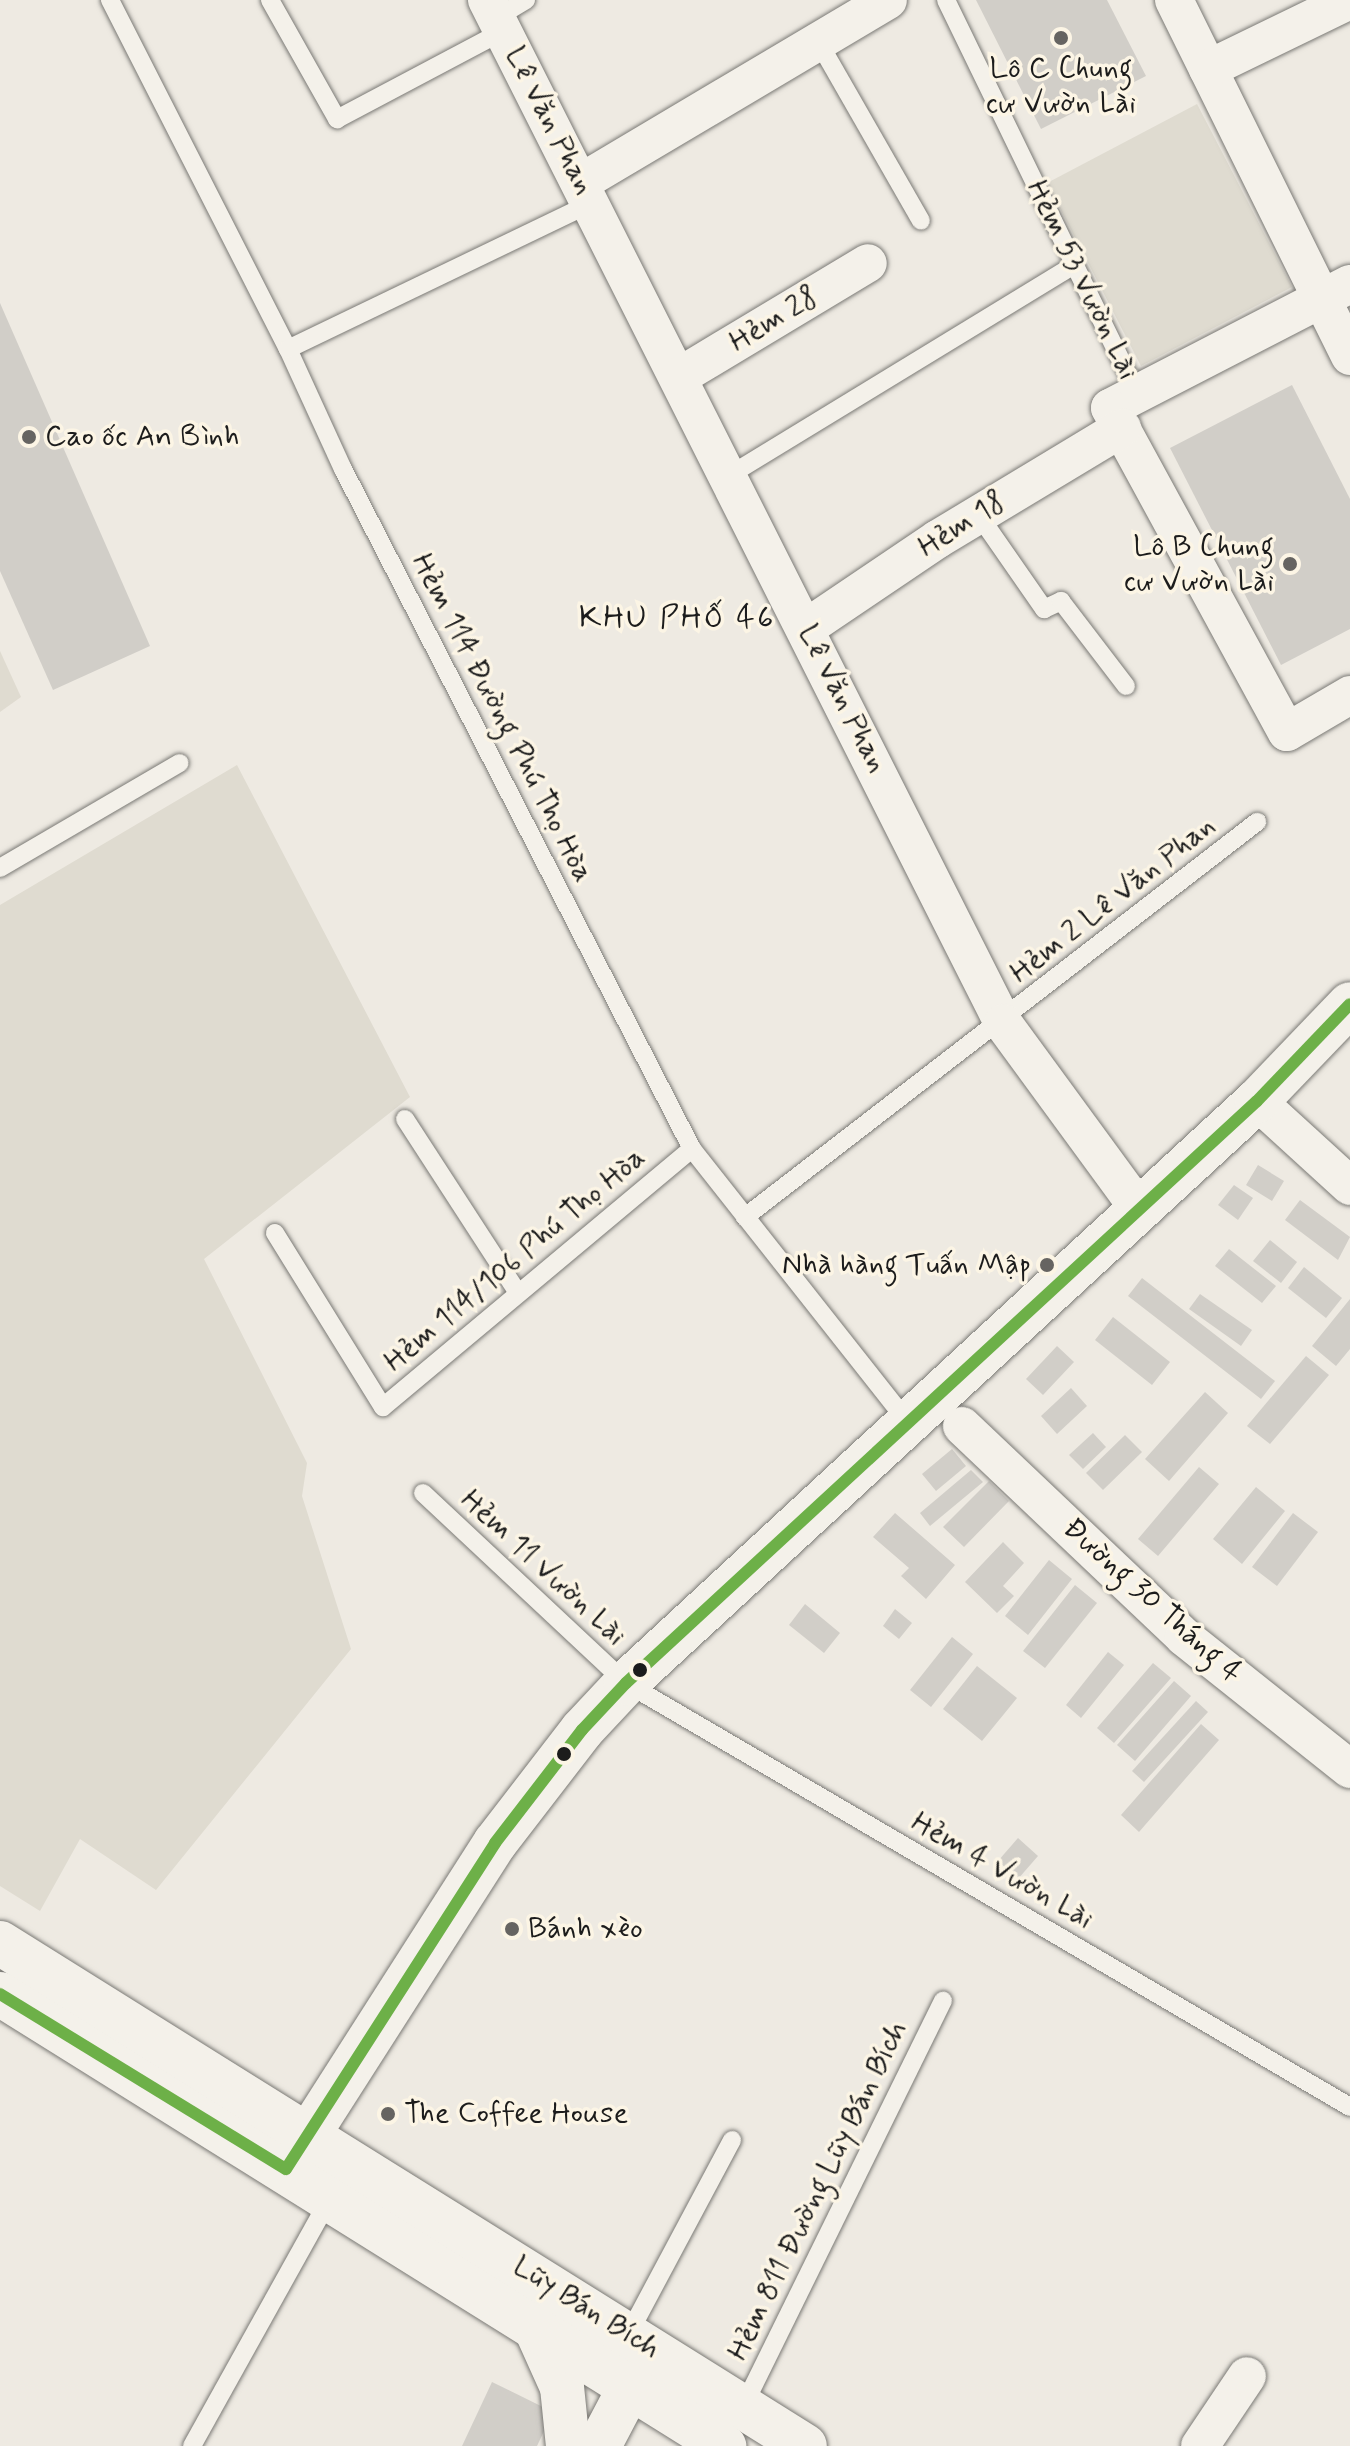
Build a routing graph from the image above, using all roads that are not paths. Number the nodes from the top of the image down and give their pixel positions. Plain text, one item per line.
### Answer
1 (110, 0) edge
2 (270, 0) edge
3 (888, 0) edge
4 (946, 0) edge
5 (1174, 0) edge
6 (1350, 0) edge
7 (503, 12) edge
8 (818, 41) junction
9 (1208, 69) junction
10 (586, 193) junction
11 (921, 221) dead end
12 (868, 263) dead end
13 (1074, 265) junction
14 (1336, 291) edge
15 (288, 349) junction
16 (1350, 356) edge
17 (680, 376) junction
18 (1129, 411) junction
19 (730, 475) junction
20 (978, 514) junction
21 (806, 628) junction
22 (1126, 686) dead end
23 (1350, 695) edge
24 (180, 763) dead end
25 (1257, 822) dead end
26 (0, 868) edge
27 (1350, 1004) edge
28 (1003, 1023) junction
29 (1257, 1101) junction
30 (405, 1119) dead end
31 (692, 1149) junction
32 (1350, 1186) edge
33 (1139, 1209) junction
34 (745, 1217) junction
35 (275, 1233) dead end
36 (518, 1293) junction
37 (907, 1421) junction
38 (962, 1426) dead end
39 (423, 1493) dead end
40 (626, 1683) junction
41 (1350, 1769) edge
42 (0, 1943) edge
43 (0, 1994) edge
44 (943, 2000) dead end
45 (1350, 2107) edge
46 (310, 2133) junction
47 (732, 2140) dead end
48 (286, 2169) junction
49 (331, 2197) junction
50 (535, 2327) junction
51 (628, 2335) junction
52 (1247, 2376) dead end
53 (630, 2387) junction
54 (743, 2407) junction
55 (192, 2446) edge
56 (568, 2446) edge
57 (599, 2446) edge
58 (724, 2446) edge
59 (805, 2446) edge
60 (1200, 2446) edge

1 - 15 lane, Hẻm 114 Đường Phú Thọ Hòa
2 - 7 lane
3 - 8 street
4 - 13 lane, Hẻm 53 Vườn Lài
5 - 9 street
6 - 9 street
7 - 10 street, Lê Văn Phan
8 - 10 street
8 - 11 lane
9 - 14 street
10 - 15 lane
10 - 17 street, Lê Văn Phan
12 - 17 street, Hẻm 28
13 - 18 lane, Hẻm 53 Vườn Lài
13 - 19 lane
14 - 16 street
14 - 18 street, Hẻm 18
15 - 31 lane, Hẻm 114 Đường Phú Thọ Hòa
17 - 19 street, Lê Văn Phan
18 - 20 street, Hẻm 18
18 - 23 street, Hẻm 53 Vườn Lài
19 - 21 street, Lê Văn Phan
20 - 21 street, Hẻm 18
20 - 22 lane
21 - 28 street, Lê Văn Phan
24 - 26 lane
25 - 28 lane, Hẻm 2 Lê Văn Phan
27 - 29 main road
28 - 33 street, Lê Văn Phan
28 - 34 lane, Hẻm 2 Lê Văn Phan
29 - 32 street
29 - 33 main road
30 - 36 lane
31 - 34 lane, Hẻm 114 Đường Phú Thọ Hòa
31 - 36 lane, Hẻm 114/106 Phú Thọ Hòa
33 - 37 main road
34 - 37 lane, Hẻm 114 Đường Phú Thọ Hòa
35 - 36 lane, Hẻm 114/106 Phú Thọ Hòa
37 - 40 main road
38 - 41 street, Đường 30 Tháng 4
39 - 40 lane, Hẻm 11 Vườn Lài
40 - 45 lane, Hẻm 4 Vườn Lài
40 - 46 main road
42 - 46 main road, Lũy Bán Bích
43 - 48 main road, Lũy Bán Bích
44 - 54 lane, Hẻm 811 Đường Lũy Bán Bích
46 - 48 main road
46 - 51 main road, Lũy Bán Bích
47 - 51 lane
48 - 49 main road, Lũy Bán Bích
49 - 50 main road, Lũy Bán Bích
49 - 55 lane
50 - 53 main road, Lũy Bán Bích
50 - 56 main road
51 - 54 main road, Lũy Bán Bích
52 - 60 street
53 - 57 main road
53 - 58 main road, Lũy Bán Bích
54 - 59 main road, Lũy Bán Bích

